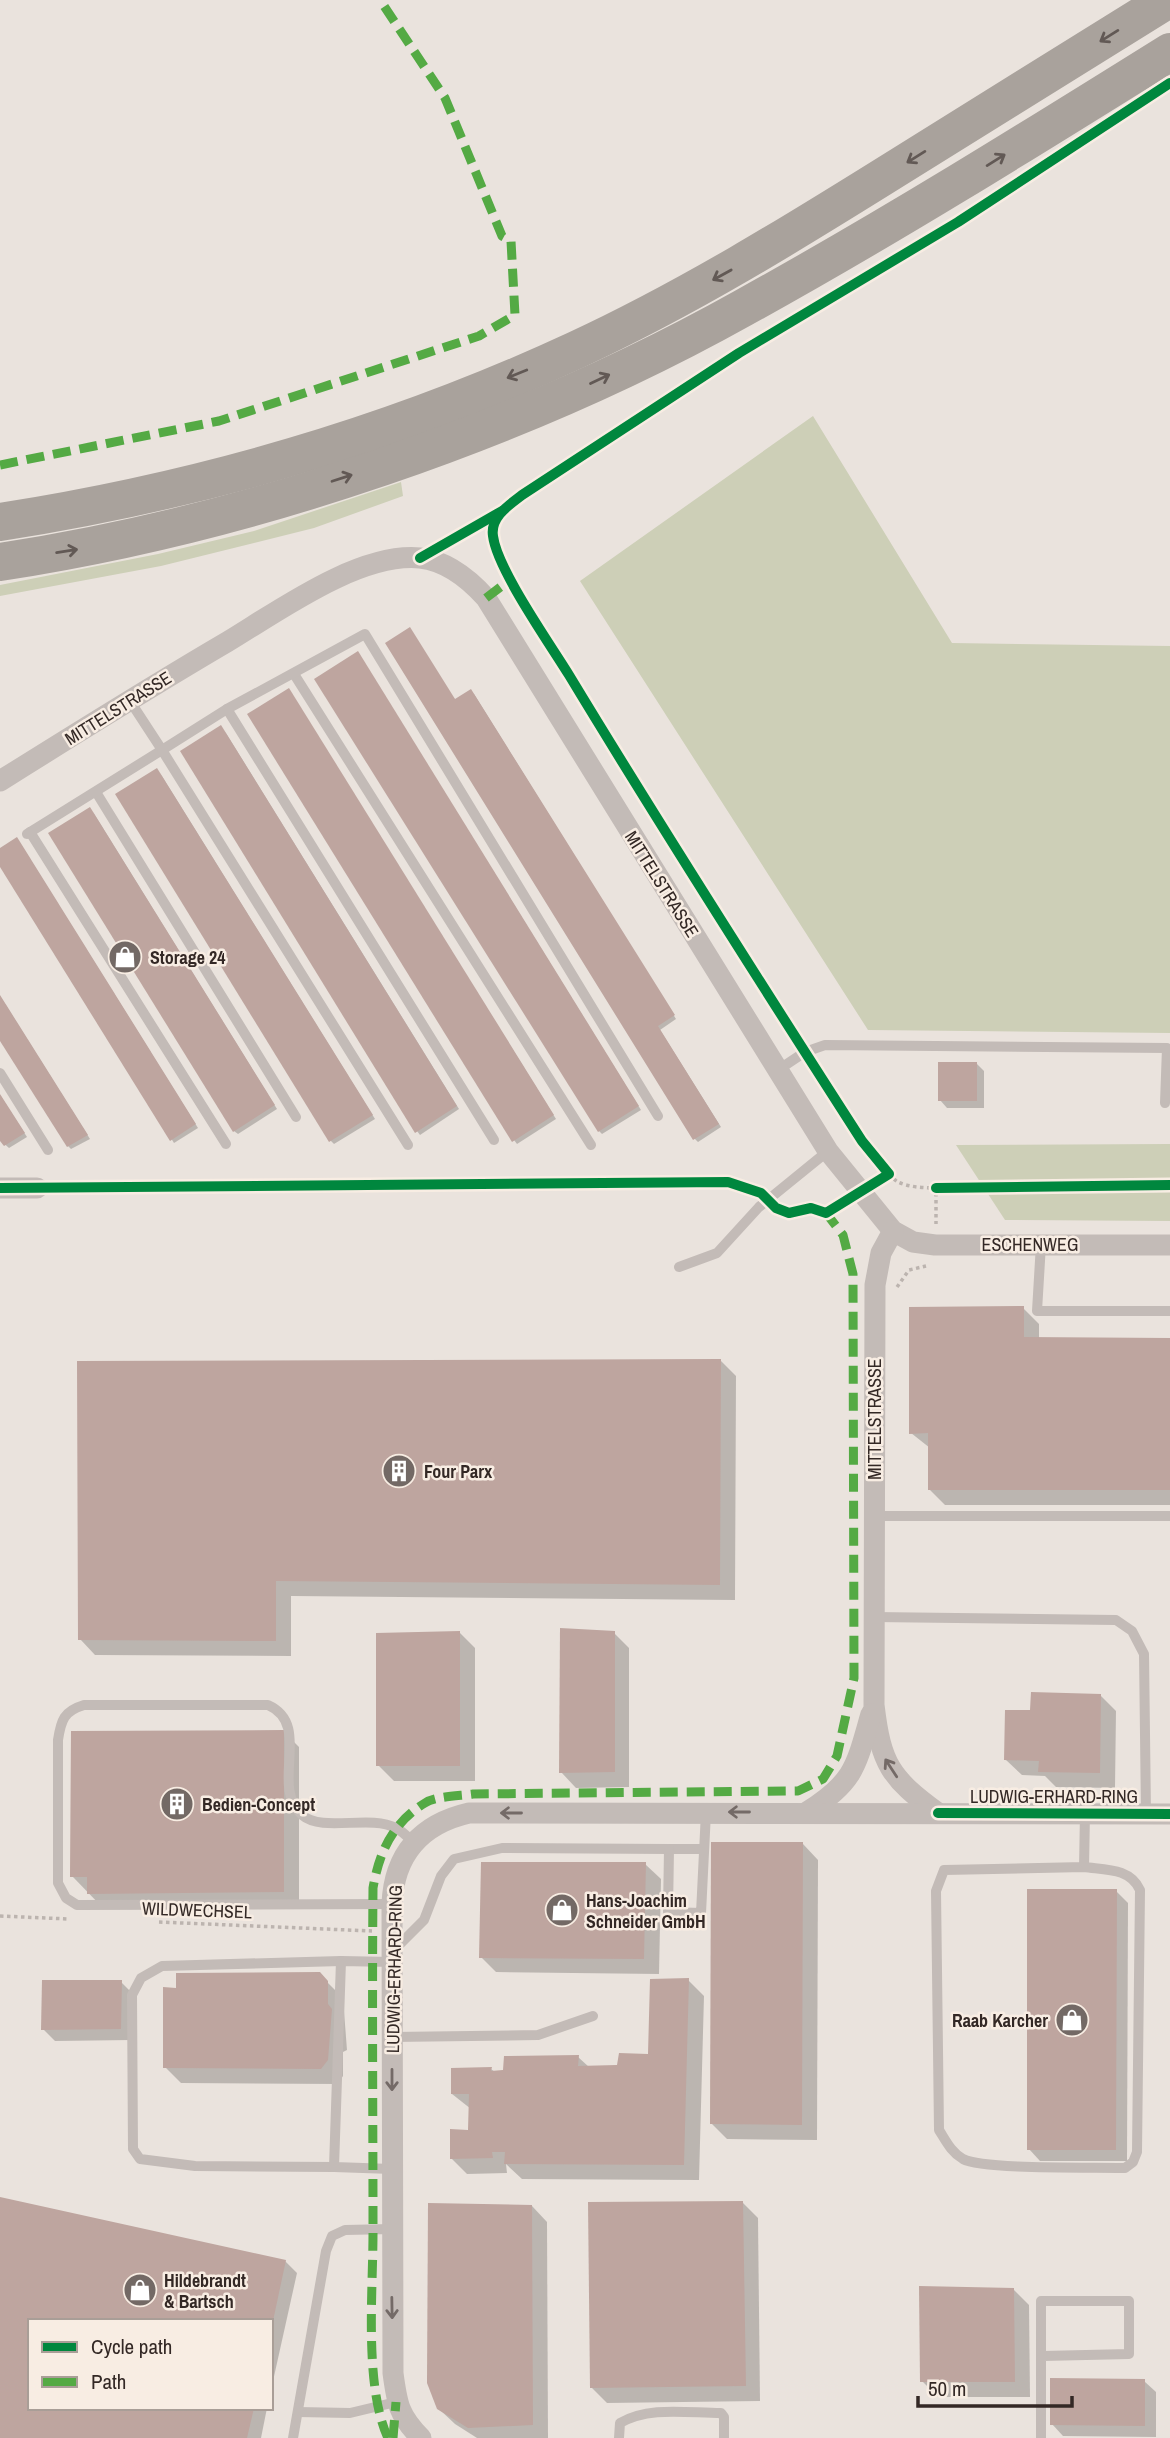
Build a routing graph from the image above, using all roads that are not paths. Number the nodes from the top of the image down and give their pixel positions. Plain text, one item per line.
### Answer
1 (1167, 0) edge
2 (1170, 52) edge
3 (0, 522) edge
4 (0, 562) edge
5 (294, 674) junction
6 (130, 701) junction
7 (227, 709) junction
8 (162, 750) junction
9 (0, 781) edge
10 (96, 792) junction
11 (778, 1070) junction
12 (0, 1073) edge
13 (1165, 1103) dead end
14 (658, 1116) dead end
15 (296, 1117) dead end
16 (494, 1140) dead end
17 (226, 1144) dead end
18 (591, 1144) dead end
19 (408, 1145) dead end
20 (48, 1150) dead end
21 (828, 1151) junction
22 (0, 1188) edge
23 (37, 1188) dead end
24 (893, 1231) junction
25 (1041, 1244) junction
26 (1170, 1245) edge
27 (679, 1266) dead end
28 (1170, 1311) edge
29 (875, 1516) junction
30 (1170, 1516) edge
31 (874, 1617) junction
32 (874, 1705) junction
33 (706, 1812) junction
34 (807, 1812) junction
35 (938, 1813) junction
36 (1085, 1813) junction
37 (1146, 1814) junction
38 (1170, 1814) edge
39 (413, 1842) junction
40 (669, 1849) junction
41 (705, 1849) junction
42 (1084, 1867) junction
43 (392, 1905) junction
44 (393, 1948) junction
45 (341, 1961) junction
46 (593, 2016) dead end
47 (392, 2037) junction
48 (334, 2167) junction
49 (392, 2169) junction
50 (392, 2229) junction
51 (1043, 2356) junction
52 (396, 2402) junction
53 (298, 2412) junction
54 (293, 2438) edge
55 (421, 2438) edge
56 (620, 2438) edge
57 (724, 2438) edge
58 (1041, 2438) edge

1 -> 3 highway
4 -> 2 highway
5 - 7 lane
5 - 14 lane
5 - 18 lane
6 - 8 lane
6 - 9 street, MITTELSTRASSE
6 - 11 street, MITTELSTRASSE
7 - 8 lane
7 - 16 lane
8 - 10 lane
8 - 19 lane
10 - 15 lane
10 - 17 lane
11 - 13 lane
11 - 21 street, MITTELSTRASSE
12 - 20 lane
21 - 24 street, MITTELSTRASSE
21 - 27 lane
22 - 23 street
24 - 25 street, ESCHENWEG
24 - 29 street, MITTELSTRASSE
25 - 26 street, ESCHENWEG
25 - 28 lane
29 - 30 lane
29 - 31 street, MITTELSTRASSE
31 - 32 street, MITTELSTRASSE
31 - 37 lane
32 - 34 street, MITTELSTRASSE
35 -> 32 street, MITTELSTRASSE
34 -> 33 street, LUDWIG-ERHARD-RING
33 -> 39 street, LUDWIG-ERHARD-RING
33 - 41 lane
34 - 35 street, LUDWIG-ERHARD-RING
35 - 36 street, LUDWIG-ERHARD-RING
36 - 37 street, LUDWIG-ERHARD-RING
36 - 42 lane
37 - 38 street, LUDWIG-ERHARD-RING
39 - 43 street, LUDWIG-ERHARD-RING
39 - 43 lane
40 - 41 lane
40 - 41 lane
40 - 44 lane
42 - 42 lane
43 - 44 street, LUDWIG-ERHARD-RING
44 - 45 lane
44 - 47 street, LUDWIG-ERHARD-RING
45 - 48 lane
45 - 48 lane
46 - 47 lane
47 -> 49 street, LUDWIG-ERHARD-RING
48 - 49 lane
49 - 50 street, LUDWIG-ERHARD-RING
50 -> 52 street, LUDWIG-ERHARD-RING
50 - 53 lane
51 - 51 lane
51 - 58 lane
52 - 53 lane
52 - 55 street
53 - 54 lane
56 - 57 lane

